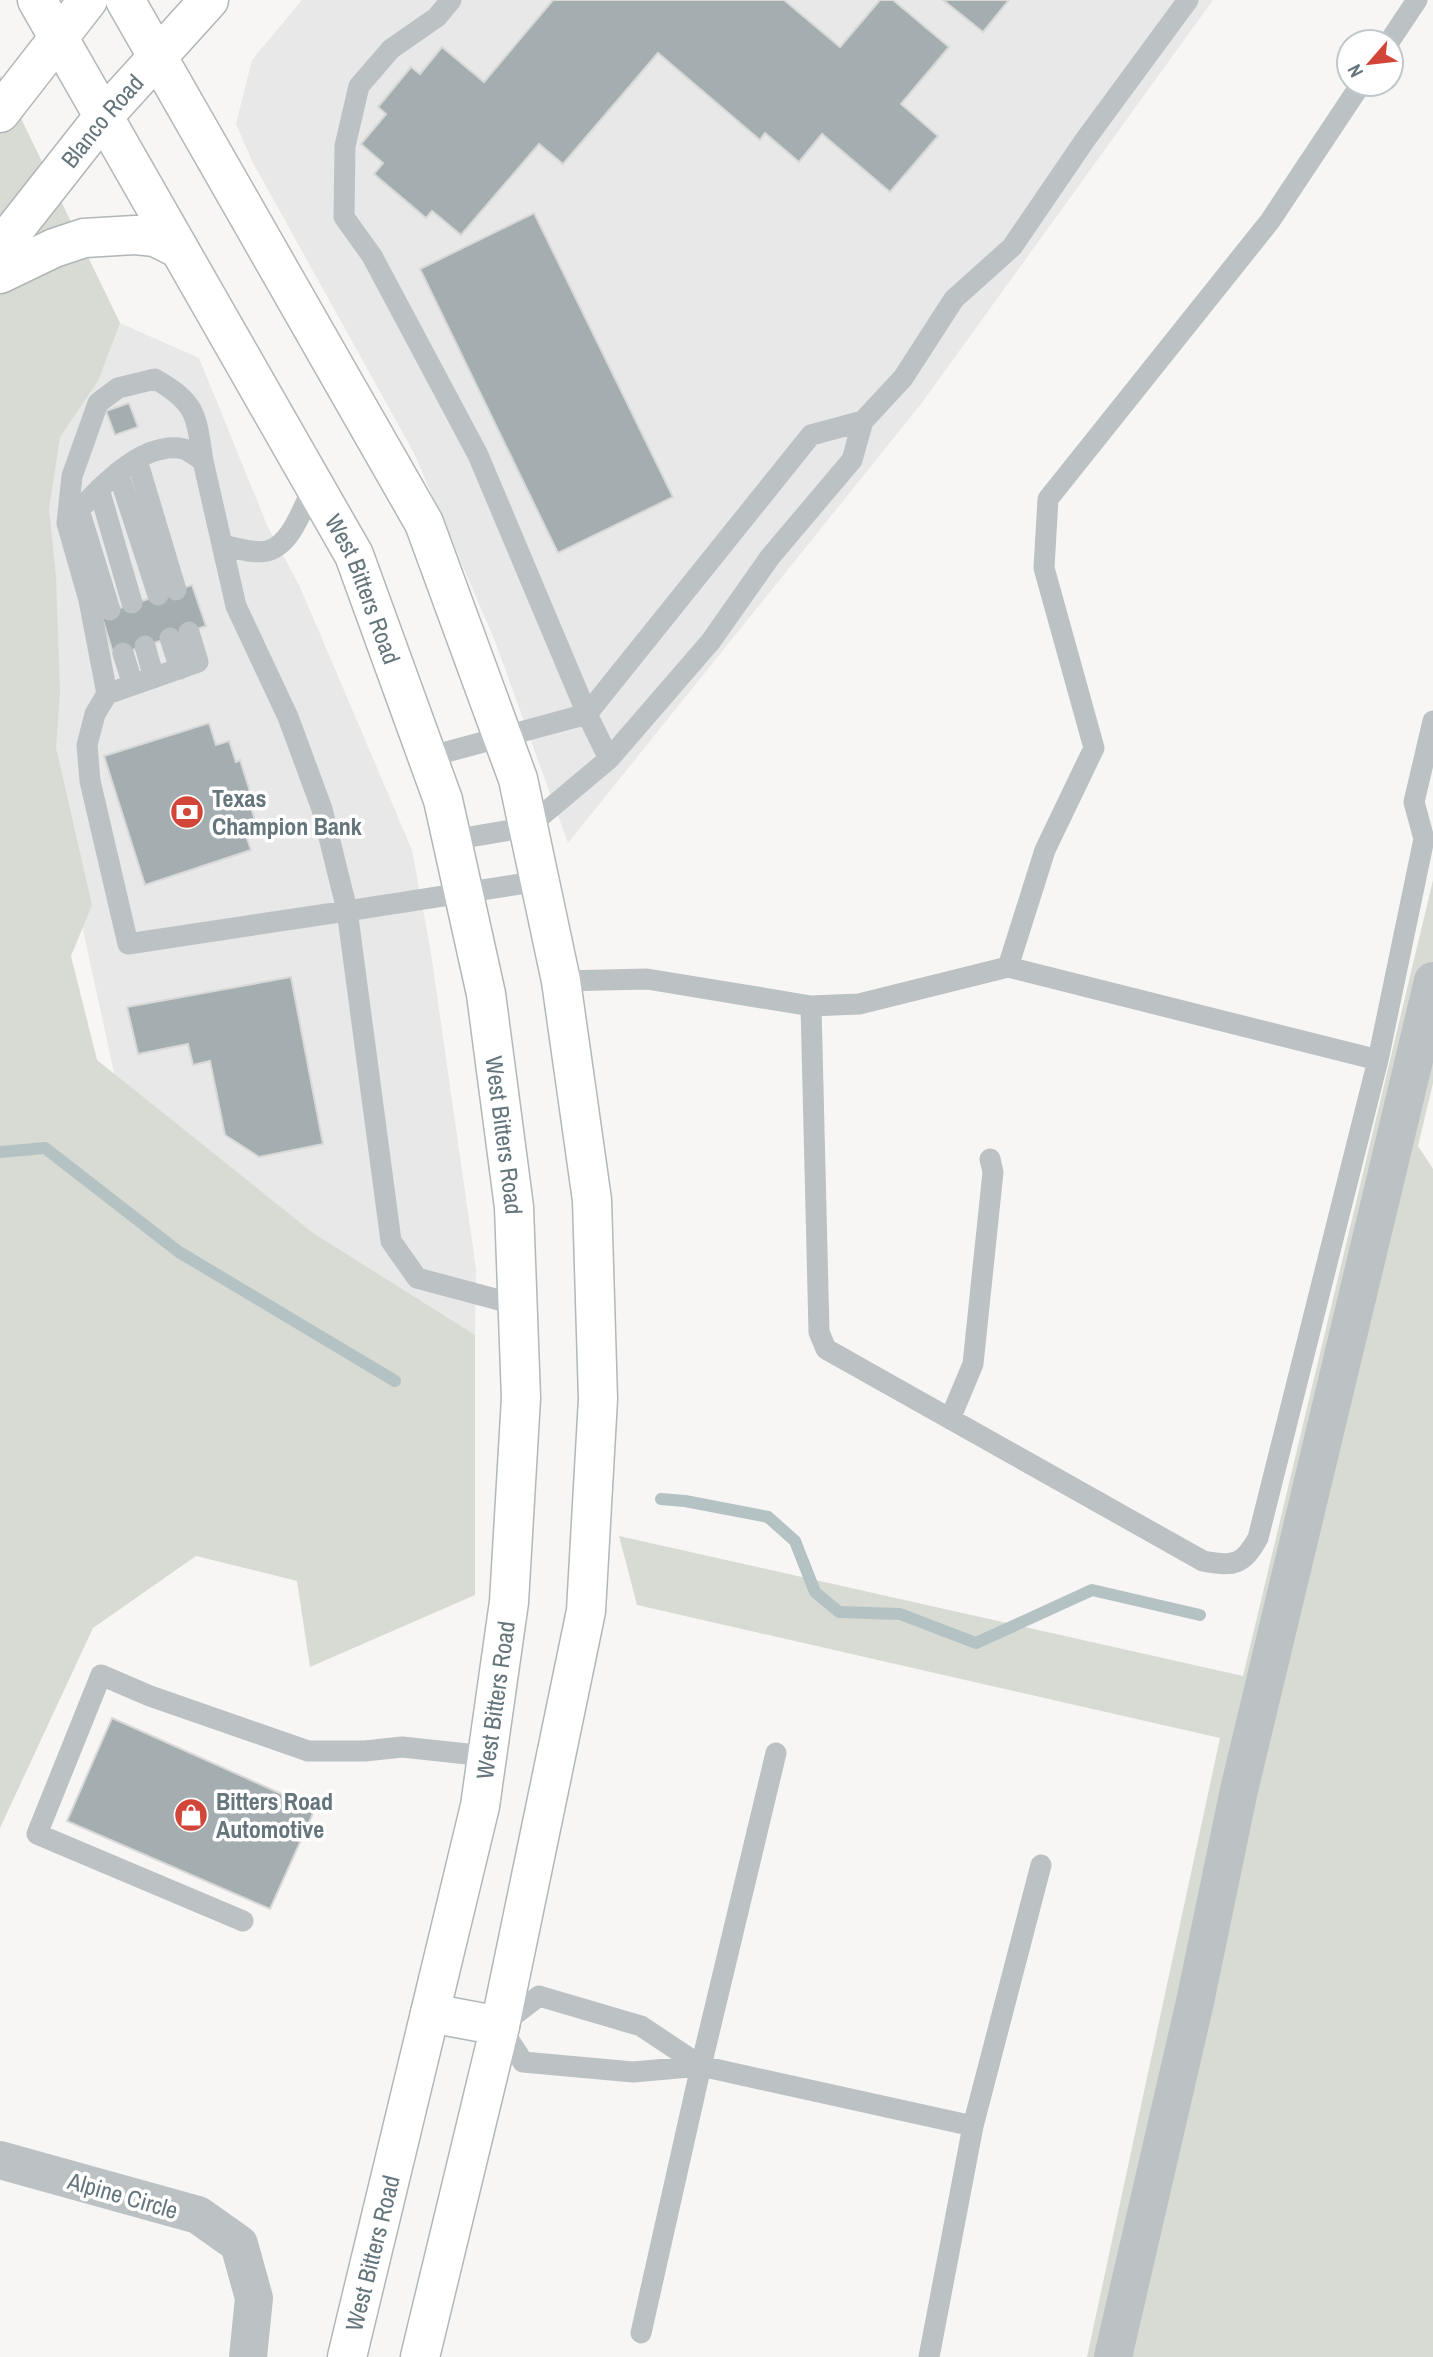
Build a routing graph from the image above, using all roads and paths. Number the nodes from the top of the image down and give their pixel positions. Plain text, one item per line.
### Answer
1 (37, 0) edge
2 (88, 0) edge
3 (125, 0) edge
4 (209, 0) edge
5 (452, 0) edge
6 (1188, 0) edge
7 (1417, 0) edge
8 (1398, 28) edge
9 (58, 40) junction
10 (158, 57) junction
11 (1352, 98) edge
12 (0, 113) edge
13 (103, 117) junction
14 (0, 248) edge
15 (179, 248) junction
16 (0, 274) edge
17 (863, 421) junction
18 (137, 460) junction
19 (203, 461) junction
20 (118, 472) junction
21 (314, 486) junction
22 (99, 489) junction
23 (73, 517) junction
24 (223, 545) junction
25 (132, 603) dead end
26 (110, 610) dead end
27 (180, 635) dead end
28 (145, 646) dead end
29 (123, 653) dead end
30 (154, 678) junction
31 (133, 685) junction
32 (107, 694) junction
33 (587, 714) junction
34 (1433, 721) edge
35 (502, 737) junction
36 (428, 757) junction
37 (609, 759) junction
38 (528, 827) junction
39 (452, 840) junction
40 (540, 881) junction
41 (464, 893) junction
42 (347, 910) junction
43 (1008, 967) junction
44 (561, 981) junction
45 (1433, 981) edge
46 (811, 1006) junction
47 (1378, 1060) junction
48 (990, 1159) dead end
49 (518, 1305) junction
50 (950, 1419) junction
51 (776, 1754) dead end
52 (486, 1756) junction
53 (1041, 1865) dead end
54 (243, 1921) dead end
55 (430, 2013) junction
56 (500, 2026) junction
57 (701, 2066) junction
58 (973, 2126) junction
59 (0, 2160) edge
60 (641, 2333) dead end
61 (248, 2357) edge
62 (347, 2357) edge
63 (420, 2357) edge
64 (929, 2357) edge
65 (1113, 2357) edge

1 - 9 main road, West Bitters Road
2 - 9 main road
3 - 10 main road
4 - 10 main road, Blanco Road
5 - 33 lane
6 - 17 lane
7 - 8 lane
9 - 12 main road
9 - 13 main road, West Bitters Road
10 - 13 main road, Blanco Road
10 - 35 main road
11 - 43 lane
13 - 14 main road, Blanco Road
13 - 15 main road, West Bitters Road
15 - 16 main road
15 - 21 main road, West Bitters Road
17 - 33 lane
17 - 37 lane
18 - 19 lane
18 - 20 lane
18 - 20 lane
19 - 23 lane
19 - 24 lane
20 - 22 lane
21 - 24 lane
21 - 36 main road, West Bitters Road
22 - 23 lane
22 - 25 lane
23 - 26 lane
23 - 32 lane
24 - 42 lane
27 - 30 lane
28 - 30 lane
29 - 31 lane
30 - 31 lane
31 - 32 lane
32 - 42 lane
33 - 35 lane
33 - 37 lane
34 - 47 lane
35 - 36 lane
35 - 38 main road
36 - 39 main road, West Bitters Road
37 - 38 lane
38 - 39 lane
38 - 40 main road
39 - 41 main road, West Bitters Road
40 - 41 lane
40 - 44 main road
41 - 42 lane
41 - 49 main road, West Bitters Road
42 - 49 lane
43 - 46 lane
43 - 47 lane
44 - 46 lane
44 - 56 main road
45 - 65 street
46 - 50 lane
47 - 50 lane
48 - 50 lane
49 - 52 main road, West Bitters Road
51 - 57 lane
52 - 54 lane
52 - 55 main road, West Bitters Road
53 - 58 lane
55 - 56 main road
55 - 62 main road, West Bitters Road
56 - 57 lane
56 - 57 lane
56 - 63 main road
57 - 58 lane
57 - 60 lane
58 - 64 lane
59 - 61 street, Alpine Circle

